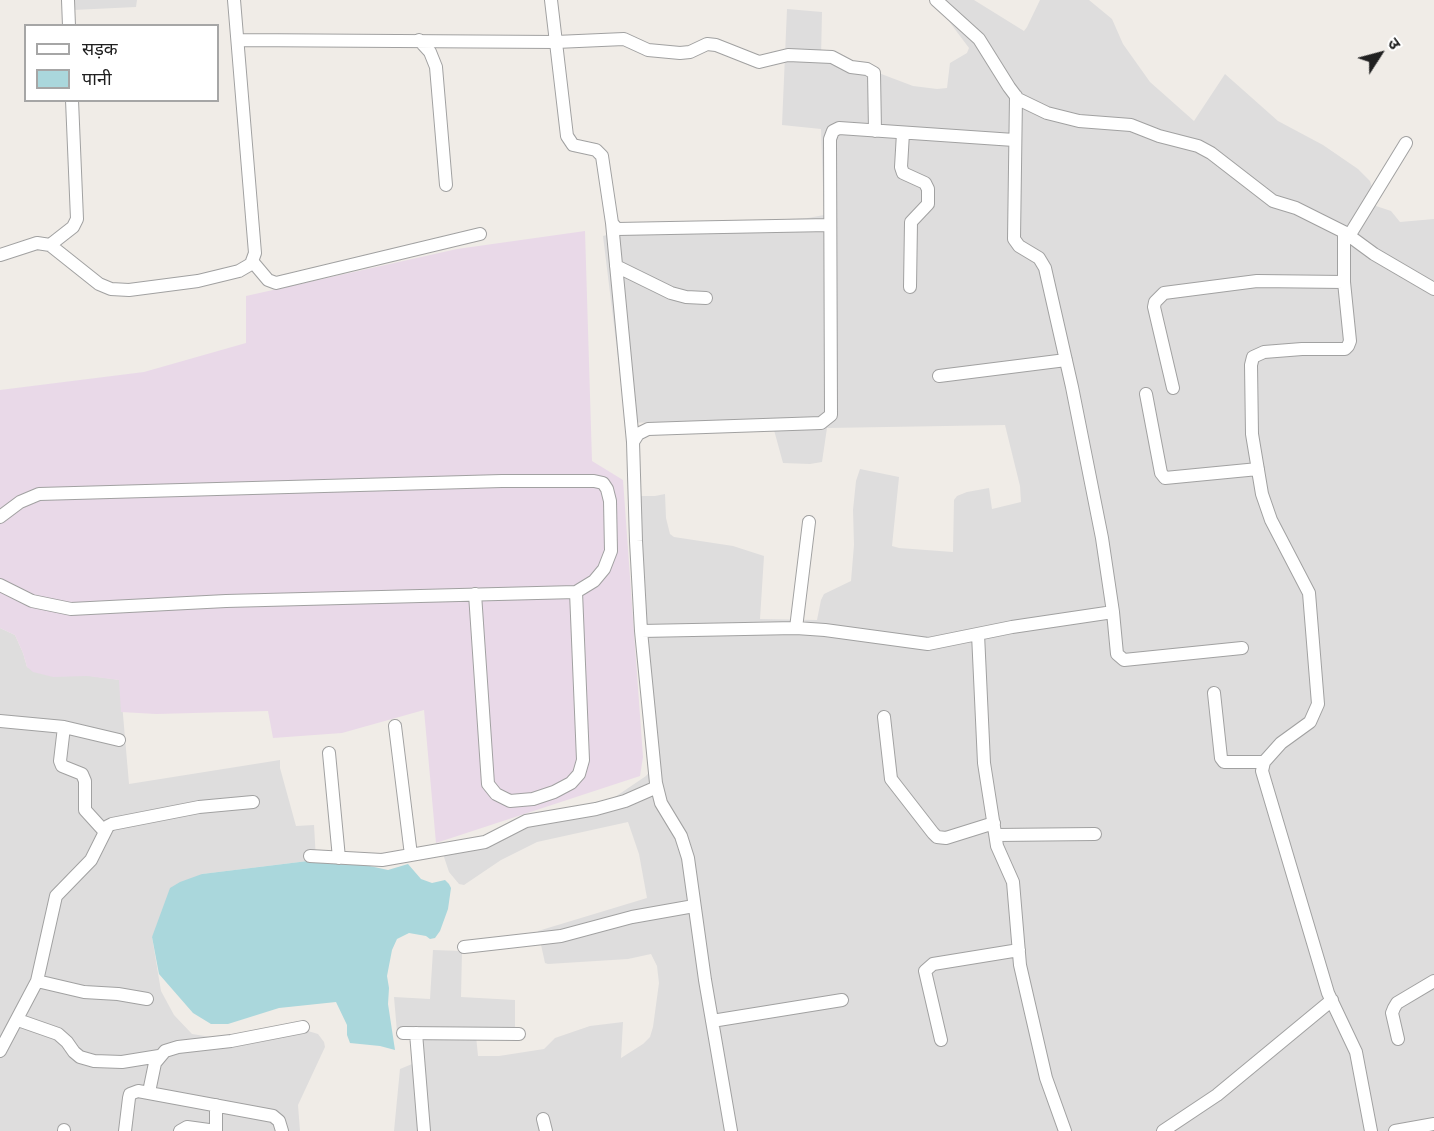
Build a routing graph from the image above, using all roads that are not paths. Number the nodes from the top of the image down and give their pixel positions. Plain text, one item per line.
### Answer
1 (68, 0) edge
2 (234, 0) edge
3 (551, 0) edge
4 (936, 0) edge
5 (69, 24) edge
6 (238, 40) junction
7 (419, 40) junction
8 (556, 42) junction
9 (1016, 96) junction
10 (72, 102) edge
11 (875, 131) junction
12 (903, 133) junction
13 (1014, 140) junction
14 (1406, 143) dead end
15 (446, 184) dead end
16 (612, 222) junction
17 (830, 225) junction
18 (480, 234) dead end
19 (1347, 234) junction
20 (50, 245) junction
21 (0, 255) edge
22 (252, 261) junction
23 (616, 266) junction
24 (1344, 282) junction
25 (909, 287) dead end
26 (1434, 289) edge
27 (706, 298) dead end
28 (1066, 360) junction
29 (939, 376) dead end
30 (1173, 388) dead end
31 (1146, 394) dead end
32 (633, 442) junction
33 (1258, 469) junction
34 (0, 517) edge
35 (809, 522) dead end
36 (0, 585) edge
37 (576, 592) junction
38 (475, 594) junction
39 (1113, 612) junction
40 (796, 628) junction
41 (641, 631) junction
42 (978, 634) junction
43 (1242, 648) dead end
44 (1214, 693) dead end
45 (884, 717) dead end
46 (0, 721) edge
47 (395, 726) dead end
48 (64, 727) junction
49 (119, 740) dead end
50 (329, 753) dead end
51 (1264, 762) junction
52 (657, 787) junction
53 (253, 802) dead end
54 (995, 830) junction
55 (105, 832) junction
56 (1095, 834) dead end
57 (411, 855) junction
58 (310, 856) dead end
59 (339, 858) junction
60 (694, 906) junction
61 (464, 948) dead end
62 (1019, 950) junction
63 (37, 981) junction
64 (1434, 981) edge
65 (147, 999) dead end
66 (842, 1000) dead end
67 (1332, 1000) junction
68 (18, 1020) junction
69 (712, 1021) junction
70 (303, 1028) dead end
71 (403, 1033) dead end
72 (416, 1033) junction
73 (519, 1034) dead end
74 (1398, 1039) dead end
75 (941, 1040) dead end
76 (0, 1052) edge
77 (159, 1056) junction
78 (149, 1092) junction
79 (216, 1105) junction
80 (1434, 1124) edge
81 (1060, 1130) edge
82 (125, 1131) edge
83 (180, 1131) edge
84 (216, 1131) edge
85 (282, 1131) edge
86 (424, 1131) edge
87 (731, 1131) edge
88 (1163, 1131) edge
89 (1371, 1131) edge
90 (1395, 1131) edge

1 - 5 street
2 - 6 street
3 - 8 street
4 - 9 street
6 - 7 street
6 - 22 street
7 - 8 street
7 - 15 street
8 - 11 street
8 - 16 street
9 - 13 street
9 - 19 street
10 - 20 street
11 - 12 street
11 - 17 street
12 - 13 street
12 - 25 street
13 - 28 street
14 - 19 street
16 - 17 street
16 - 23 street
17 - 32 street
18 - 22 street
19 - 24 street
19 - 26 street
20 - 21 street
20 - 22 street
23 - 27 street
23 - 32 street
24 - 30 street
24 - 33 street
28 - 29 street
28 - 39 street
31 - 33 street
32 - 41 street
33 - 51 street
34 - 37 street
35 - 40 street
36 - 38 street
37 - 38 street
37 - 38 street
39 - 42 street
39 - 43 street
40 - 41 street
40 - 42 street
41 - 52 street
42 - 54 street
44 - 51 street
45 - 54 street
46 - 48 street
47 - 57 street
48 - 49 street
48 - 55 street
50 - 59 street
51 - 67 street
52 - 57 street
52 - 60 street
53 - 55 street
54 - 56 street
54 - 62 street
55 - 63 street
57 - 59 street
58 - 59 street
60 - 61 street
60 - 69 street
62 - 75 street
62 - 81 street
63 - 65 street
63 - 68 street
64 - 74 street
66 - 69 street
67 - 88 street
67 - 89 street
68 - 76 street
68 - 77 street
69 - 87 street
70 - 77 street
71 - 72 street
72 - 73 street
72 - 86 street
77 - 78 street
78 - 79 street
78 - 82 street
79 - 84 street
79 - 85 street
80 - 90 street
83 - 84 street

